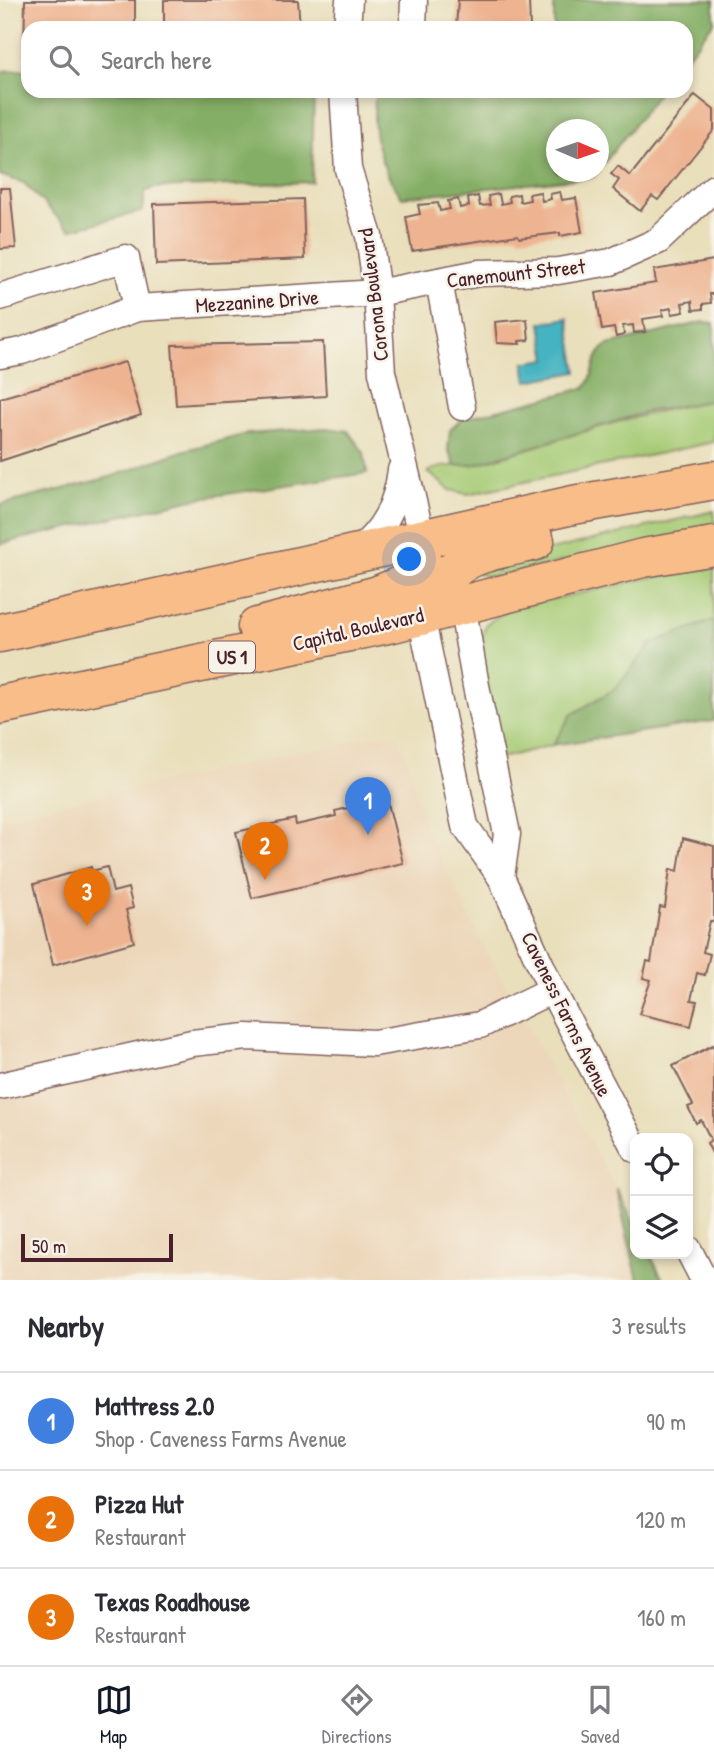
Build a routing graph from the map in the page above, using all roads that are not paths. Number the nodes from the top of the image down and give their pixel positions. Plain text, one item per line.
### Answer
1 (349, 0) edge
2 (414, 0) edge
3 (348, 21) edge
4 (413, 21) edge
5 (344, 98) edge
6 (712, 195) edge
7 (439, 281) junction
8 (377, 293) junction
9 (0, 297) edge
10 (137, 308) junction
11 (0, 355) edge
12 (462, 407) dead end
13 (403, 457) junction
14 (714, 480) edge
15 (714, 498) edge
16 (422, 539) junction
17 (714, 546) edge
18 (352, 555) junction
19 (462, 604) junction
20 (421, 616) junction
21 (0, 633) edge
22 (4, 704) edge
23 (501, 877) junction
24 (552, 990) junction
25 (0, 1086) edge
26 (630, 1139) edge
27 (693, 1259) edge
28 (704, 1280) edge

1 - 3 street
2 - 4 street
5 - 8 street, Corona Boulevard
6 - 7 street, Canemount Street
7 - 8 street, Canemount Street
7 - 12 street
8 - 10 street, Mezzanine Drive
8 - 13 street, Corona Boulevard
9 - 10 street
10 - 11 street, Mezzanine Drive
13 - 16 street, Corona Boulevard
13 - 18 street, Corona Boulevard
14 - 16 highway
15 - 20 highway
16 - 18 highway
16 - 22 highway
17 - 19 highway, Capital Boulevard / US 1
18 - 21 highway
19 - 20 highway, Capital Boulevard / US 1
19 - 23 street
20 - 22 highway, Capital Boulevard / US 1
20 - 23 street, Caveness Farms Avenue
23 - 24 street, Caveness Farms Avenue
24 - 25 street
24 - 26 street, Caveness Farms Avenue
27 - 28 street

